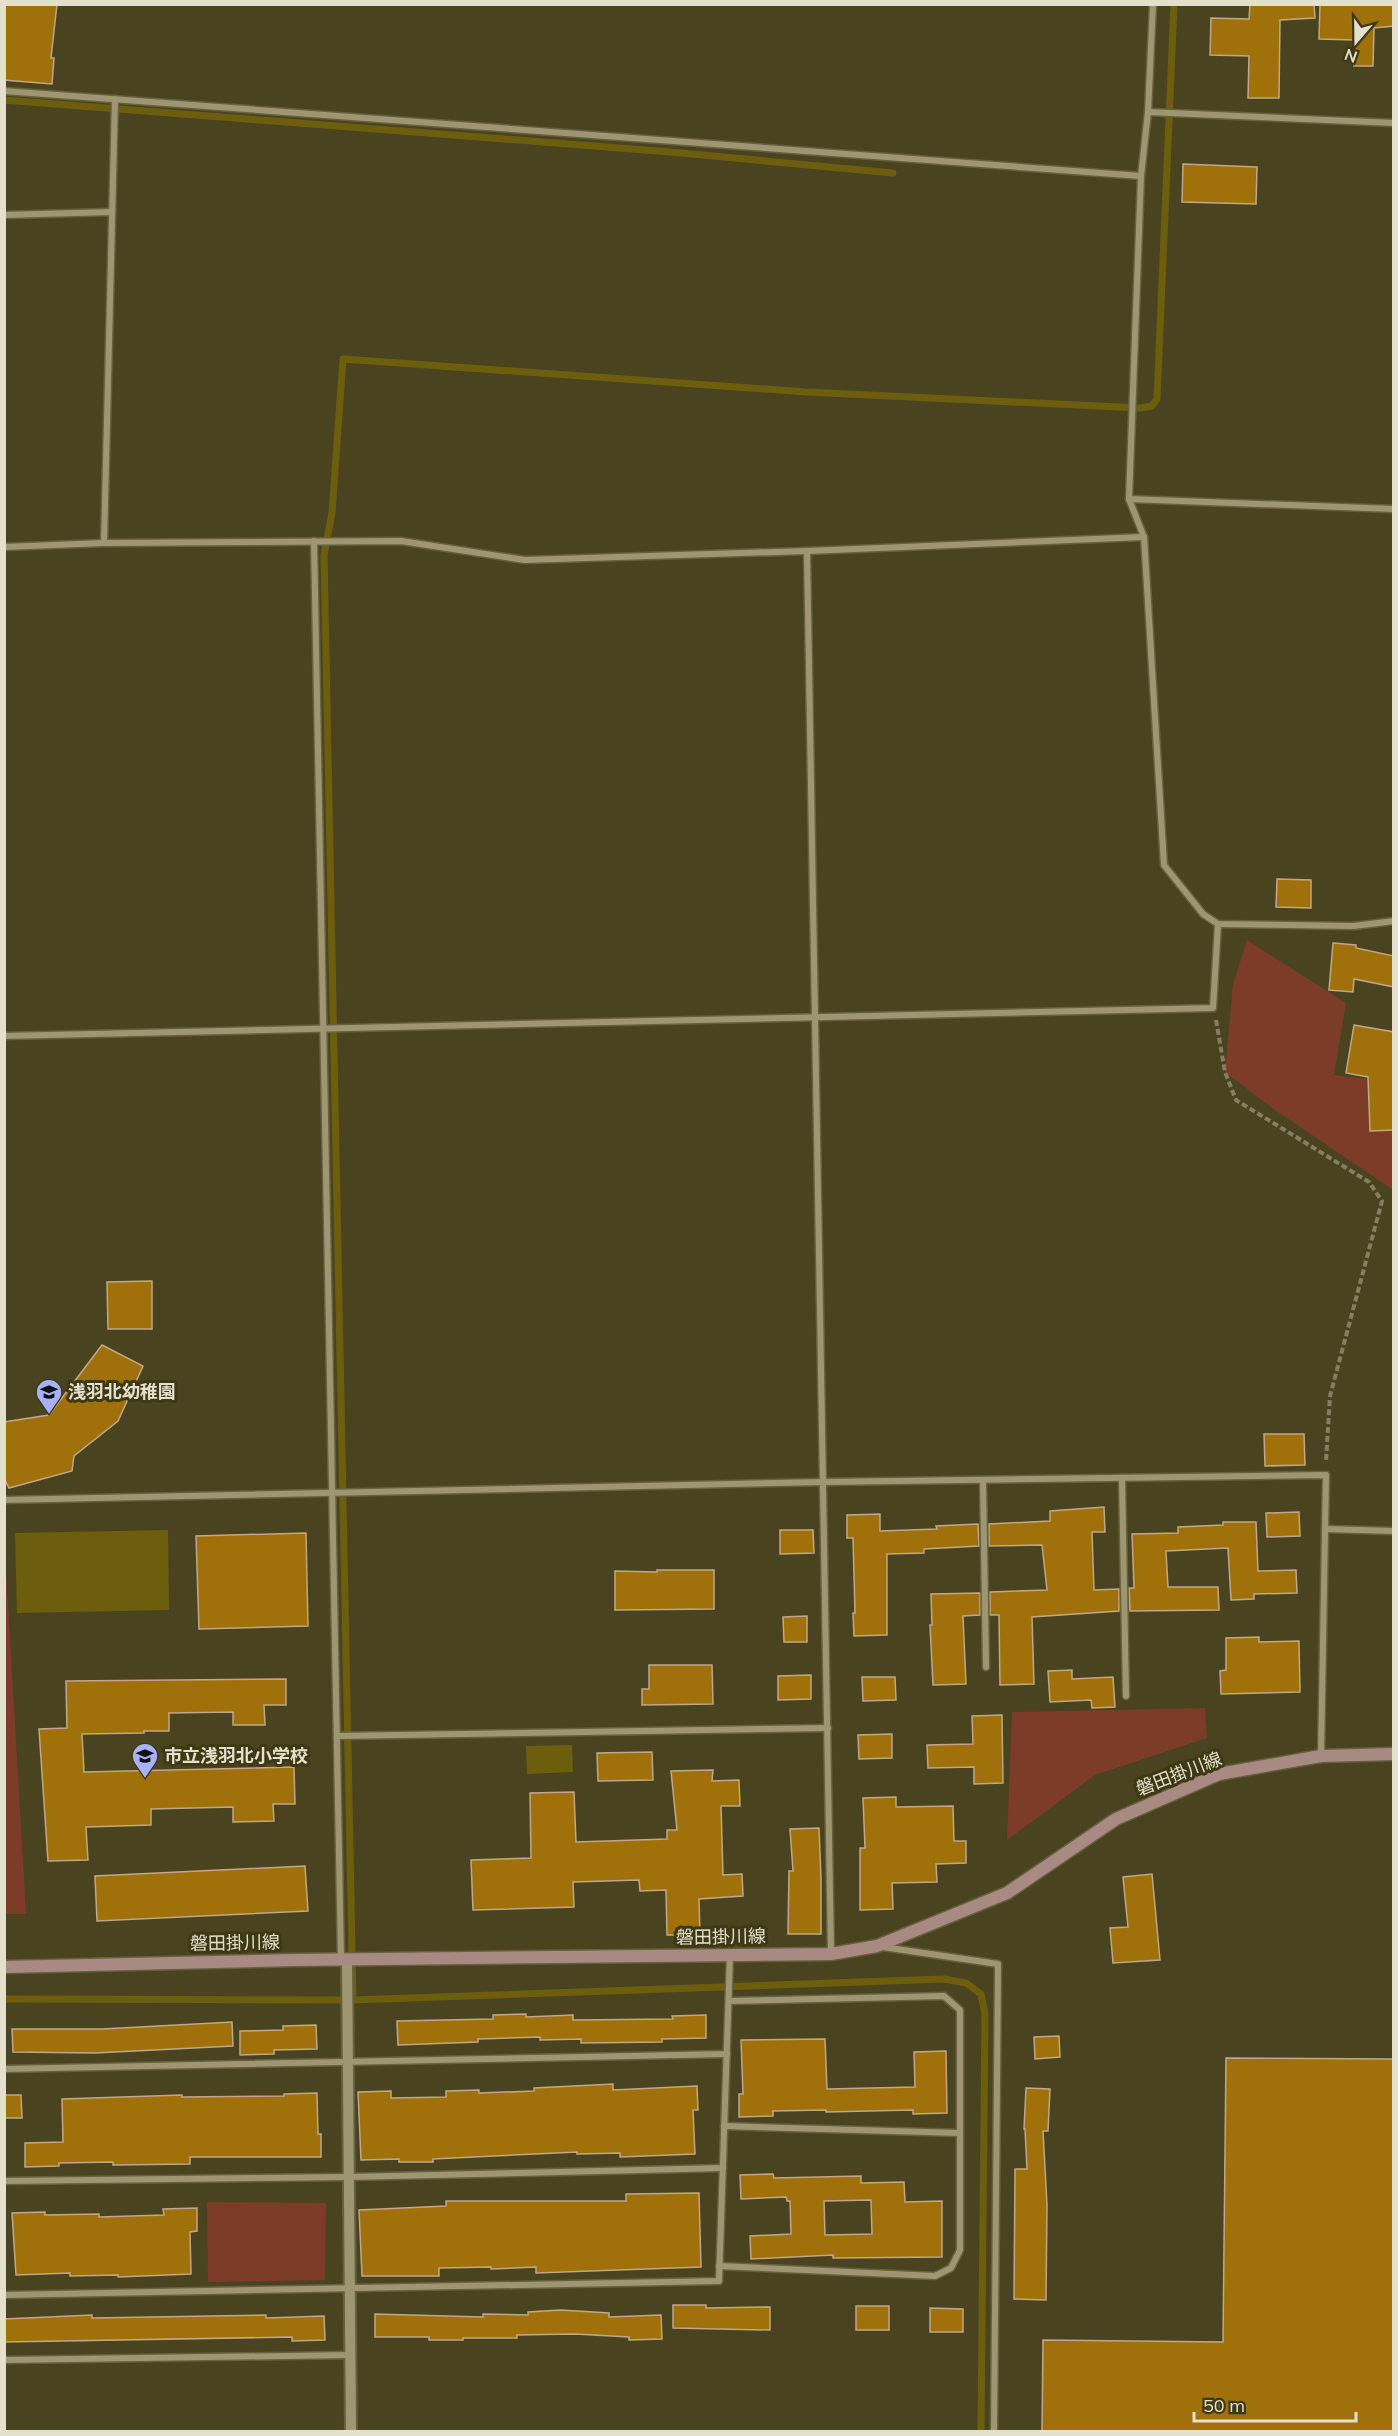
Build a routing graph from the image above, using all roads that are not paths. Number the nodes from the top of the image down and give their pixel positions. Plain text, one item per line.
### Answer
1 (1153, 4) edge
2 (4, 91) edge
3 (115, 99) junction
4 (1148, 112) junction
5 (1394, 123) edge
6 (1141, 176) junction
7 (111, 212) junction
8 (4, 215) edge
9 (1130, 499) junction
10 (1394, 509) edge
11 (1144, 537) junction
12 (314, 541) junction
13 (104, 543) junction
14 (4, 547) edge
15 (807, 551) junction
16 (1394, 921) edge
17 (1218, 924) junction
18 (815, 1019) junction
19 (322, 1029) junction
20 (4, 1036) edge
21 (1122, 1478) junction
22 (983, 1480) junction
23 (823, 1482) junction
24 (334, 1492) junction
25 (4, 1500) edge
26 (1325, 1529) junction
27 (1394, 1531) edge
28 (986, 1668) dead end
29 (1126, 1696) dead end
30 (828, 1728) junction
31 (337, 1736) junction
32 (1394, 1754) edge
33 (1321, 1756) junction
34 (878, 1946) junction
35 (831, 1954) junction
36 (730, 1955) junction
37 (344, 1959) junction
38 (4, 1967) edge
39 (729, 2001) junction
40 (727, 2054) junction
41 (348, 2063) junction
42 (4, 2069) edge
43 (724, 2126) junction
44 (960, 2133) junction
45 (723, 2168) junction
46 (349, 2177) junction
47 (4, 2181) edge
48 (719, 2266) junction
49 (351, 2289) junction
50 (4, 2295) edge
51 (351, 2355) junction
52 (4, 2360) edge
53 (351, 2432) edge
54 (994, 2432) edge

1 - 4 street
2 - 3 street
3 - 6 street
3 - 7 street
4 - 5 street
4 - 6 street
6 - 9 street
7 - 8 street
7 - 13 street
9 - 10 street
9 - 11 street
11 - 15 street
11 - 17 street
12 - 13 street
12 - 15 street
12 - 19 street
13 - 14 street
15 - 18 street
16 - 17 street
17 - 18 street
18 - 19 street
18 - 23 street
19 - 20 street
19 - 24 street
21 - 22 street
21 - 26 street
21 - 29 street
22 - 23 street
22 - 28 street
23 - 24 street
23 - 30 street
24 - 25 street
24 - 31 street
26 - 27 street
26 - 33 street
30 - 31 street
30 - 35 street
31 - 37 street
32 - 33 main road, 磐田掛川線
33 - 34 main road, 磐田掛川線
34 - 35 main road, 磐田掛川線
34 - 54 street
35 - 36 main road, 磐田掛川線
36 - 37 main road, 磐田掛川線
36 - 39 street
37 - 38 main road, 磐田掛川線
37 - 41 street
39 - 40 street
39 - 44 street
40 - 41 street
40 - 43 street
41 - 42 street
41 - 46 street
43 - 44 street
43 - 45 street
44 - 48 street
45 - 46 street
45 - 48 street
46 - 47 street
46 - 49 street
48 - 49 street
49 - 50 street
49 - 51 street
51 - 52 street
51 - 53 street

